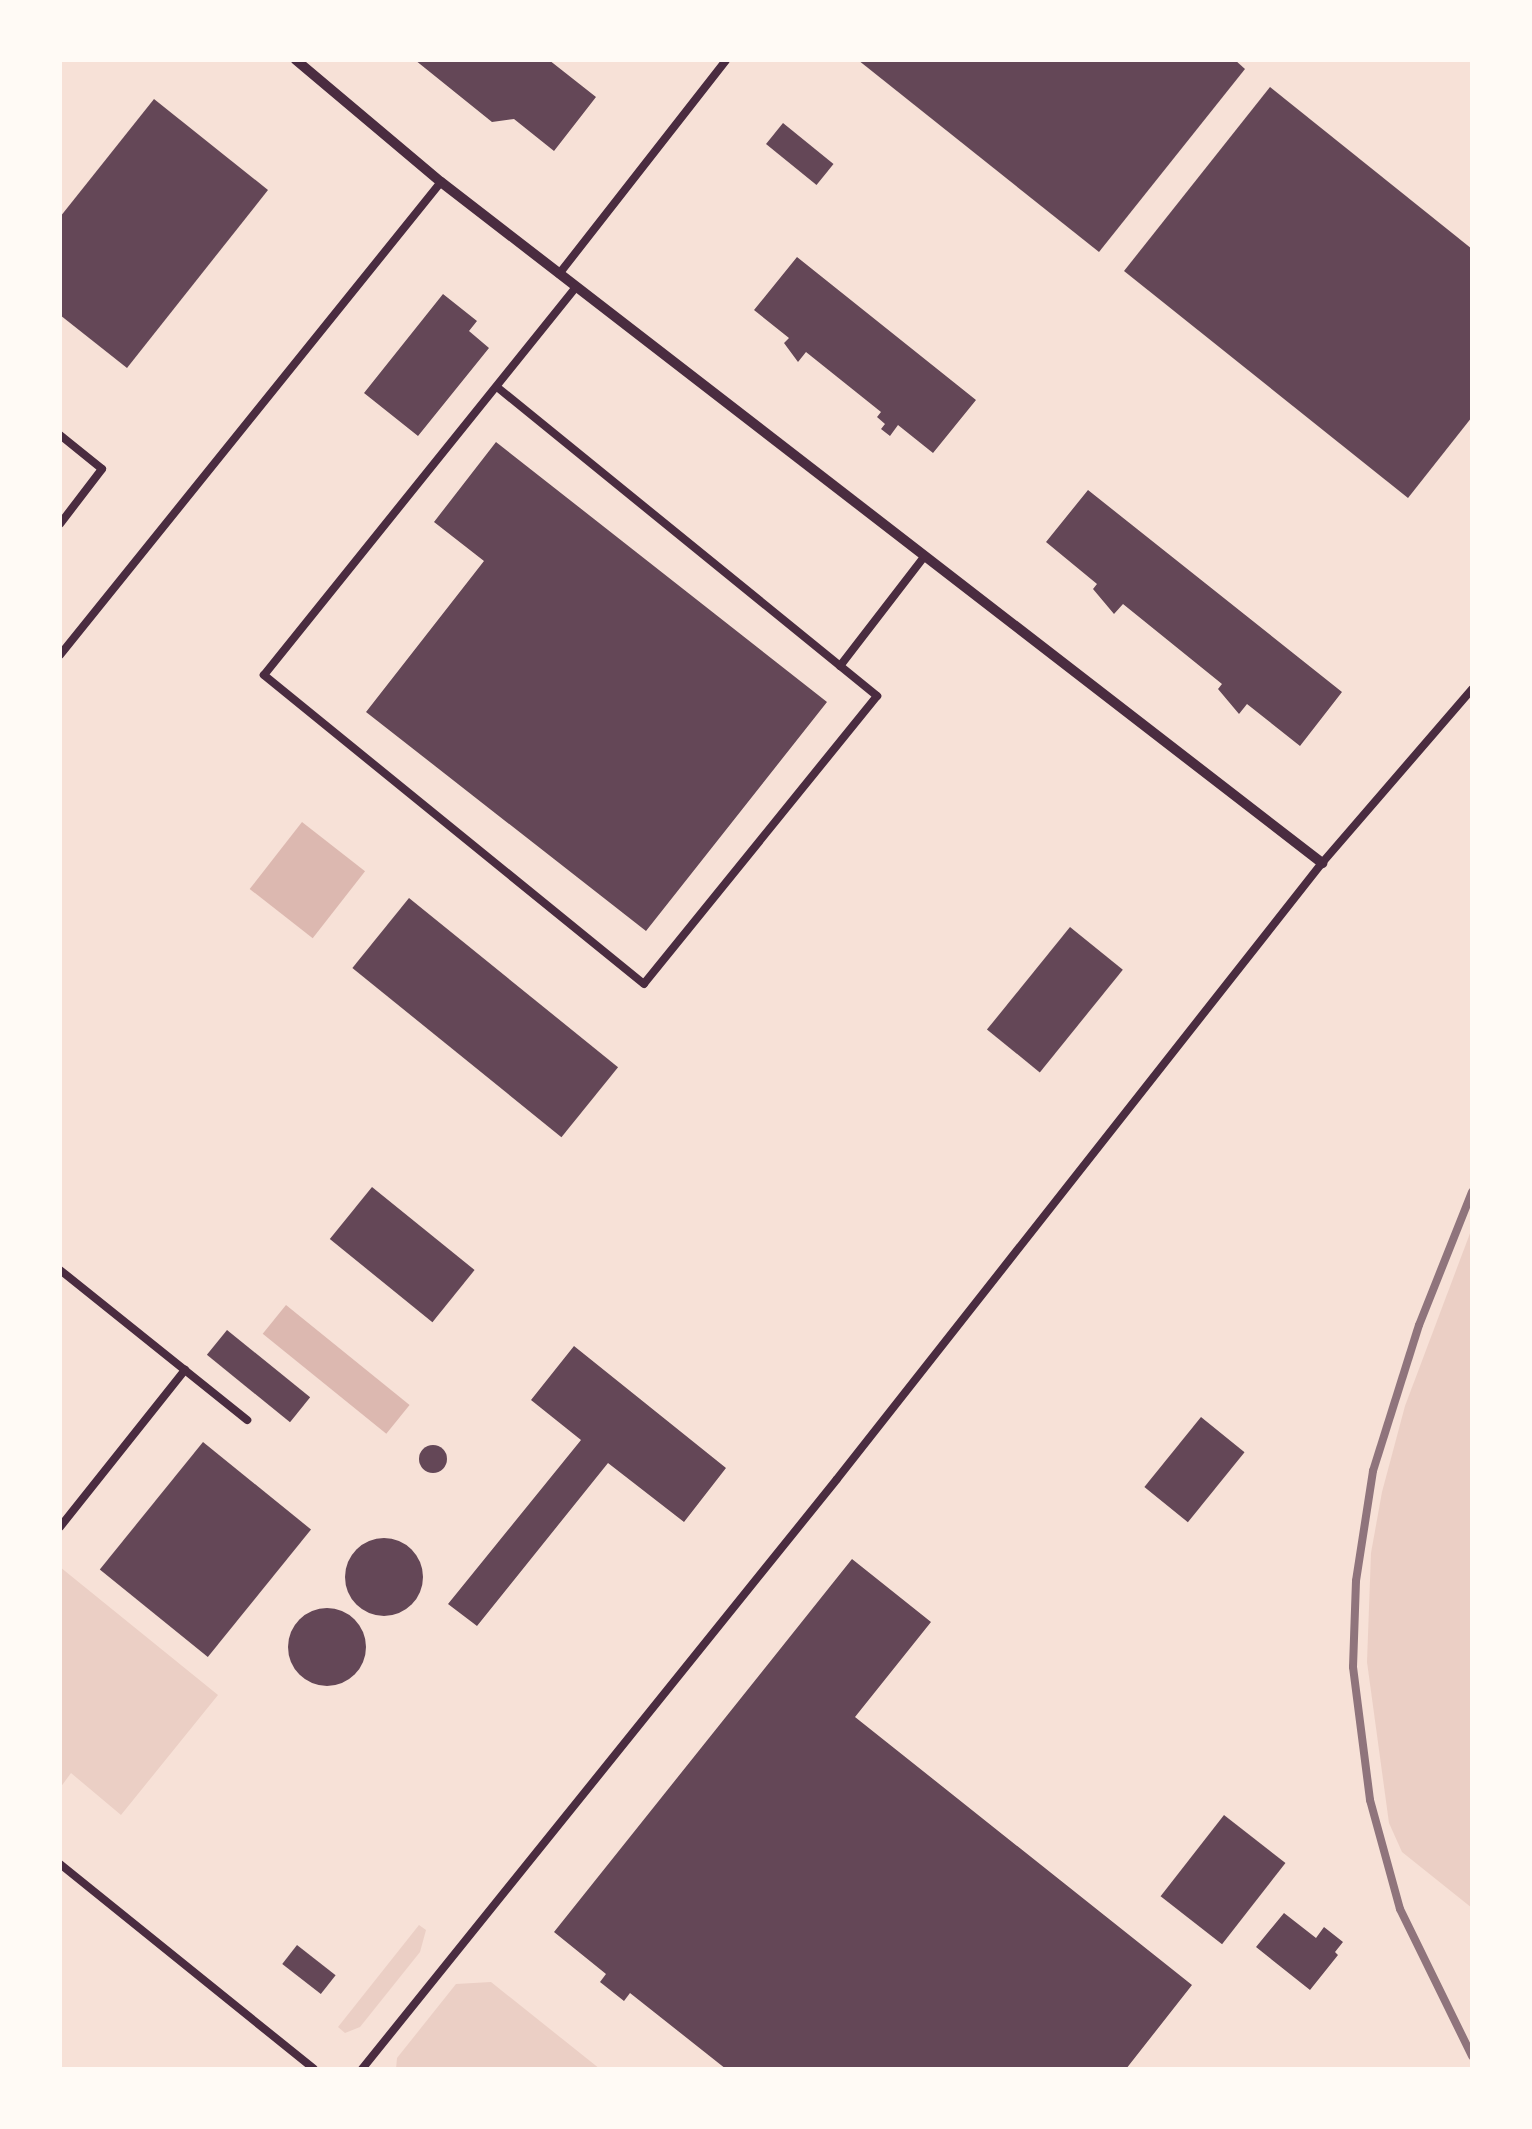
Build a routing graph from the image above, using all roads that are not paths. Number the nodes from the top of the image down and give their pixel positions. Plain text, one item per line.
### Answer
1 (296, 60) edge
2 (726, 60) edge
3 (440, 182) junction
4 (558, 274) junction
5 (576, 287) junction
6 (497, 387) junction
7 (60, 436) edge
8 (60, 524) edge
9 (924, 557) junction
10 (60, 655) edge
11 (840, 666) junction
12 (1472, 688) edge
13 (1322, 863) junction
14 (60, 1270) edge
15 (185, 1370) junction
16 (247, 1420) dead end
17 (60, 1527) edge
18 (60, 1864) edge
19 (314, 2069) edge
20 (362, 2069) edge

1 - 3 street
2 - 4 lane
3 - 4 street
3 - 10 lane
4 - 5 street
5 - 6 lane
5 - 9 street
6 - 11 lane
6 - 11 lane
7 - 8 lane
9 - 11 lane
9 - 13 street
12 - 13 lane
13 - 20 lane
14 - 15 lane
15 - 16 lane
15 - 17 lane
18 - 19 lane

